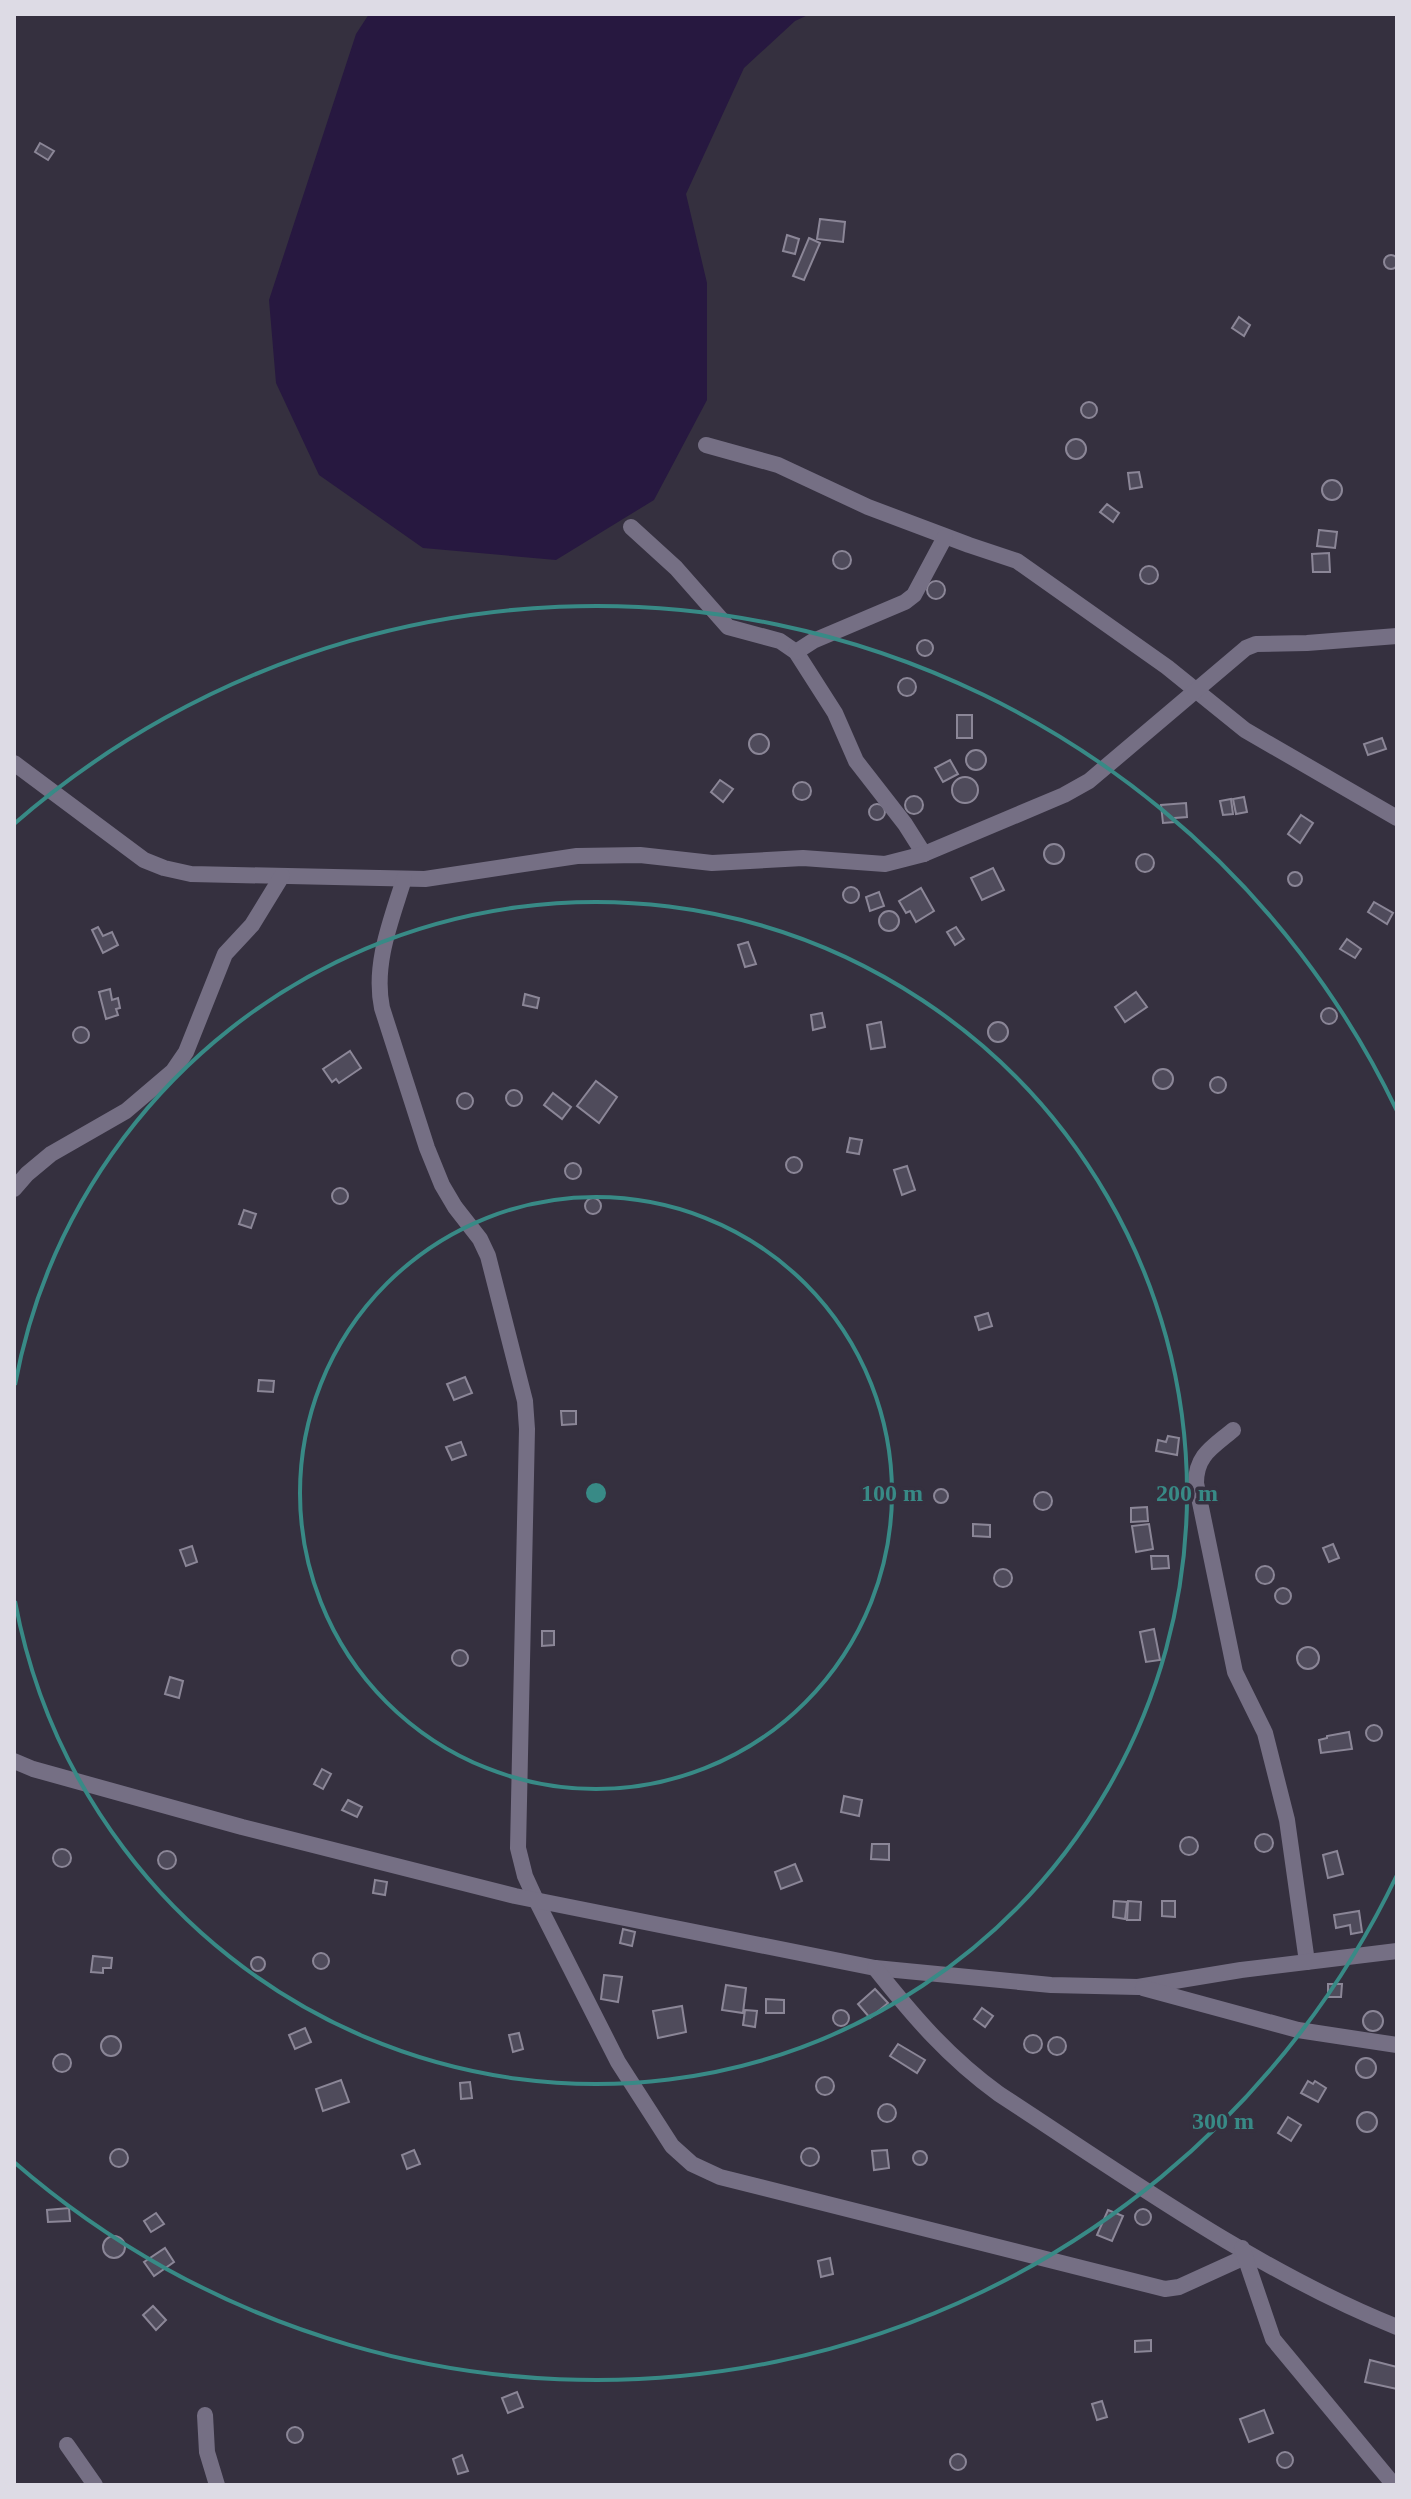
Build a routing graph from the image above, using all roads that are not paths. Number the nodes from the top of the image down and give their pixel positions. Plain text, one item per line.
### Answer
1 (706, 445) dead end
2 (631, 527) dead end
3 (945, 537) junction
4 (1397, 636) edge
5 (796, 652) junction
6 (1197, 691) junction
7 (14, 763) edge
8 (1397, 818) edge
9 (924, 854) junction
10 (282, 876) junction
11 (404, 879) junction
12 (14, 1189) edge
13 (1233, 1430) dead end
14 (14, 1761) edge
15 (536, 1900) junction
16 (1397, 1951) edge
17 (1307, 1962) junction
18 (875, 1968) junction
19 (1138, 1987) junction
20 (1397, 2045) edge
21 (1244, 2252) junction
22 (1397, 2327) edge
23 (205, 2415) dead end
24 (67, 2445) dead end
25 (95, 2485) edge
26 (217, 2485) edge
27 (1394, 2485) edge

1 - 3 street
2 - 5 street
3 - 5 street
3 - 6 street
4 - 6 street
5 - 9 street
6 - 8 street
6 - 9 street
7 - 10 street
9 - 11 street
10 - 11 street
10 - 12 street
11 - 15 street
13 - 17 street
14 - 15 street
15 - 18 street
15 - 21 street
16 - 17 street
17 - 19 street
18 - 19 street
18 - 21 street
19 - 20 street
21 - 22 street
21 - 27 street
23 - 26 street
24 - 25 street

